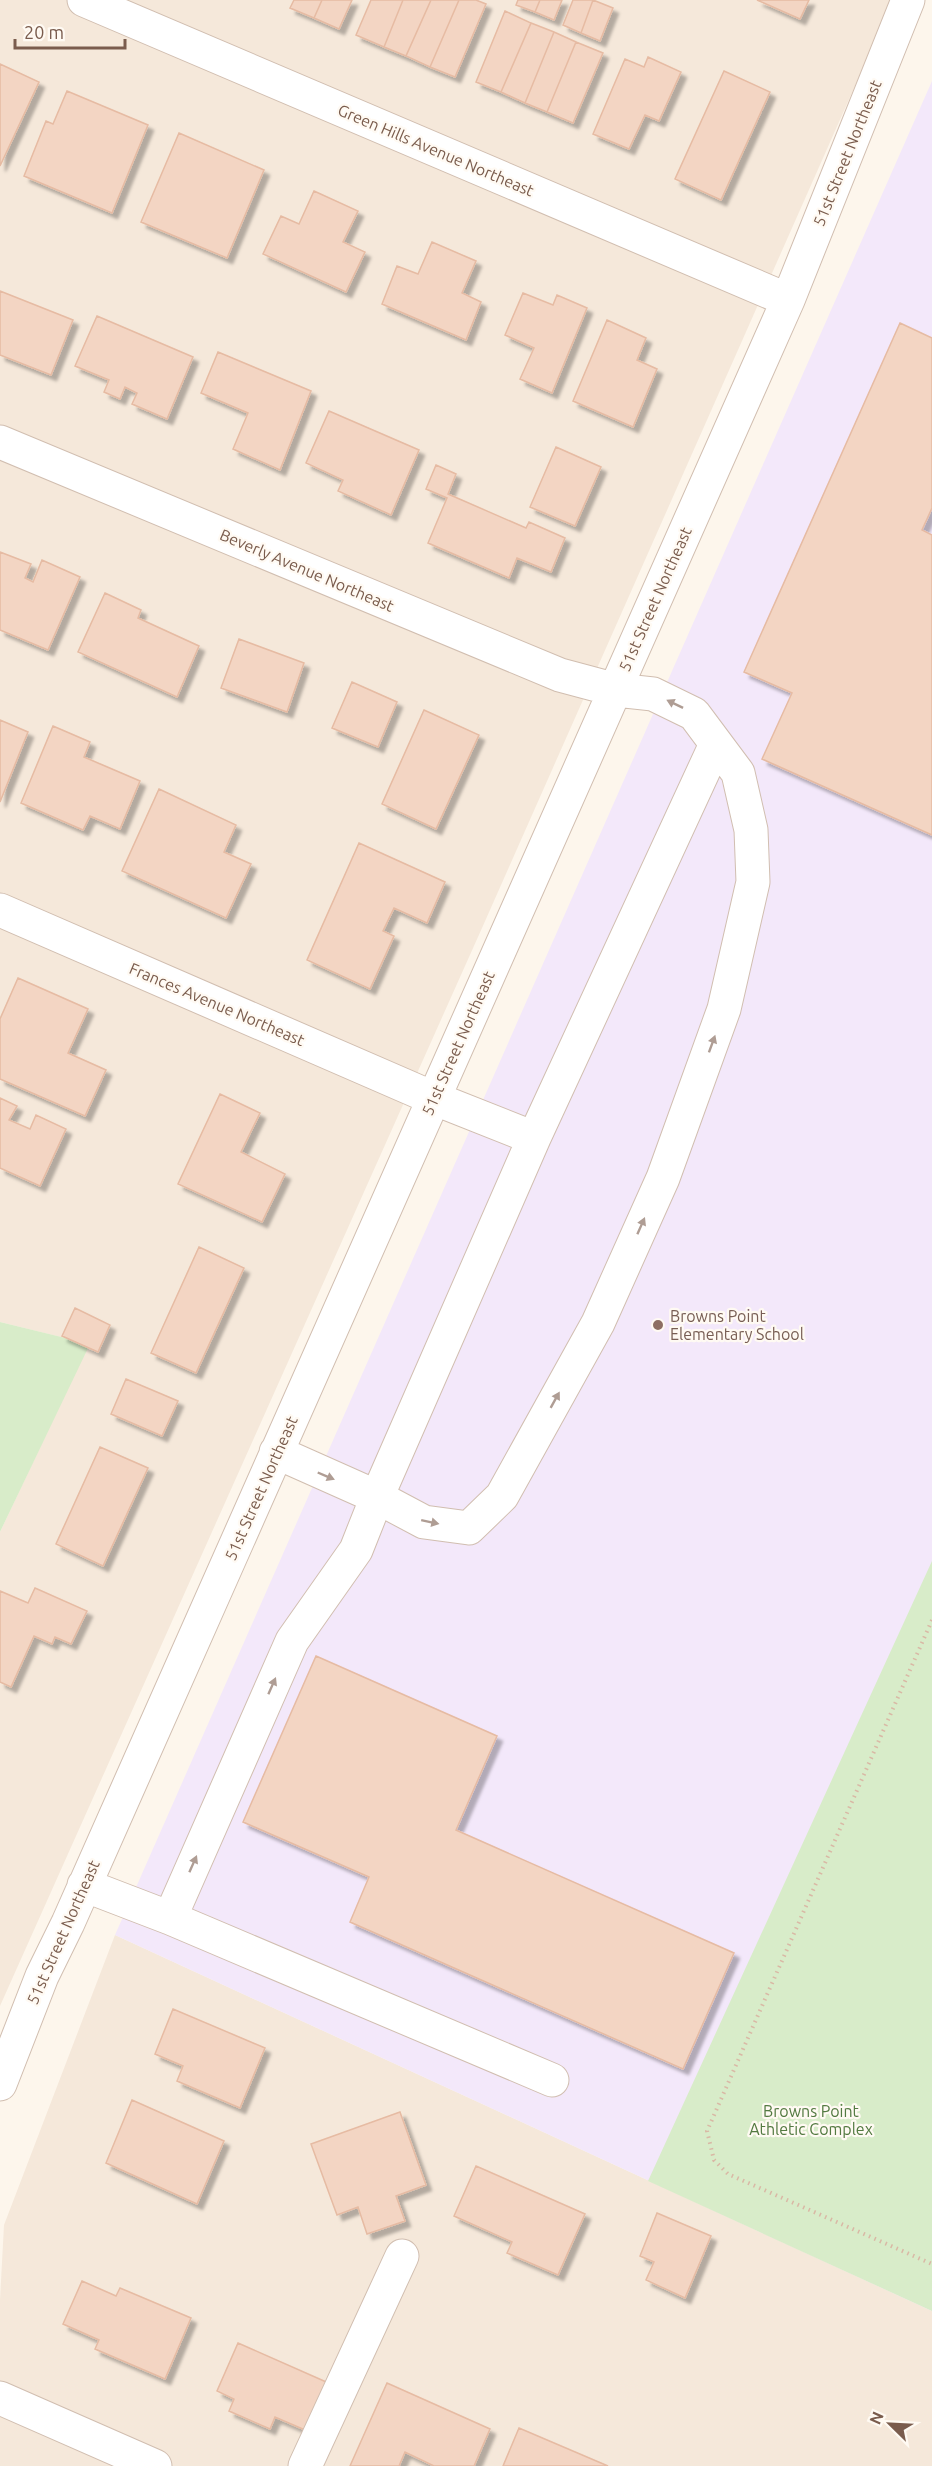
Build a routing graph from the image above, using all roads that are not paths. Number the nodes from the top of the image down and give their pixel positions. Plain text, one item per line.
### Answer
1 (84, 0) edge
2 (908, 0) edge
3 (788, 300) junction
4 (0, 442) edge
5 (616, 690) junction
6 (716, 744) junction
7 (0, 910) edge
8 (433, 1098) junction
9 (534, 1138) junction
10 (276, 1452) junction
11 (377, 1497) junction
12 (84, 1885) junction
13 (170, 1918) junction
14 (552, 2080) dead end
15 (0, 2084) edge
16 (402, 2256) dead end
17 (0, 2398) edge
18 (155, 2466) edge
19 (305, 2466) edge

1 - 3 street, Green Hills Avenue Northeast
2 - 3 street, 51st Street Northeast
3 - 5 street, 51st Street Northeast
4 - 5 street, Beverly Avenue Northeast
6 -> 5 street, Beverly Avenue Northeast
5 - 8 street, 51st Street Northeast
6 - 9 street
11 -> 6 street, Beverly Avenue Northeast
7 - 8 street, Frances Avenue Northeast
8 - 9 street, Frances Avenue Northeast
8 - 10 street, 51st Street Northeast
9 - 11 street
10 -> 11 street
10 - 12 street, 51st Street Northeast
13 -> 11 street
12 - 13 street
12 - 15 street, 51st Street Northeast
13 - 14 street
16 - 19 street
17 - 18 street

